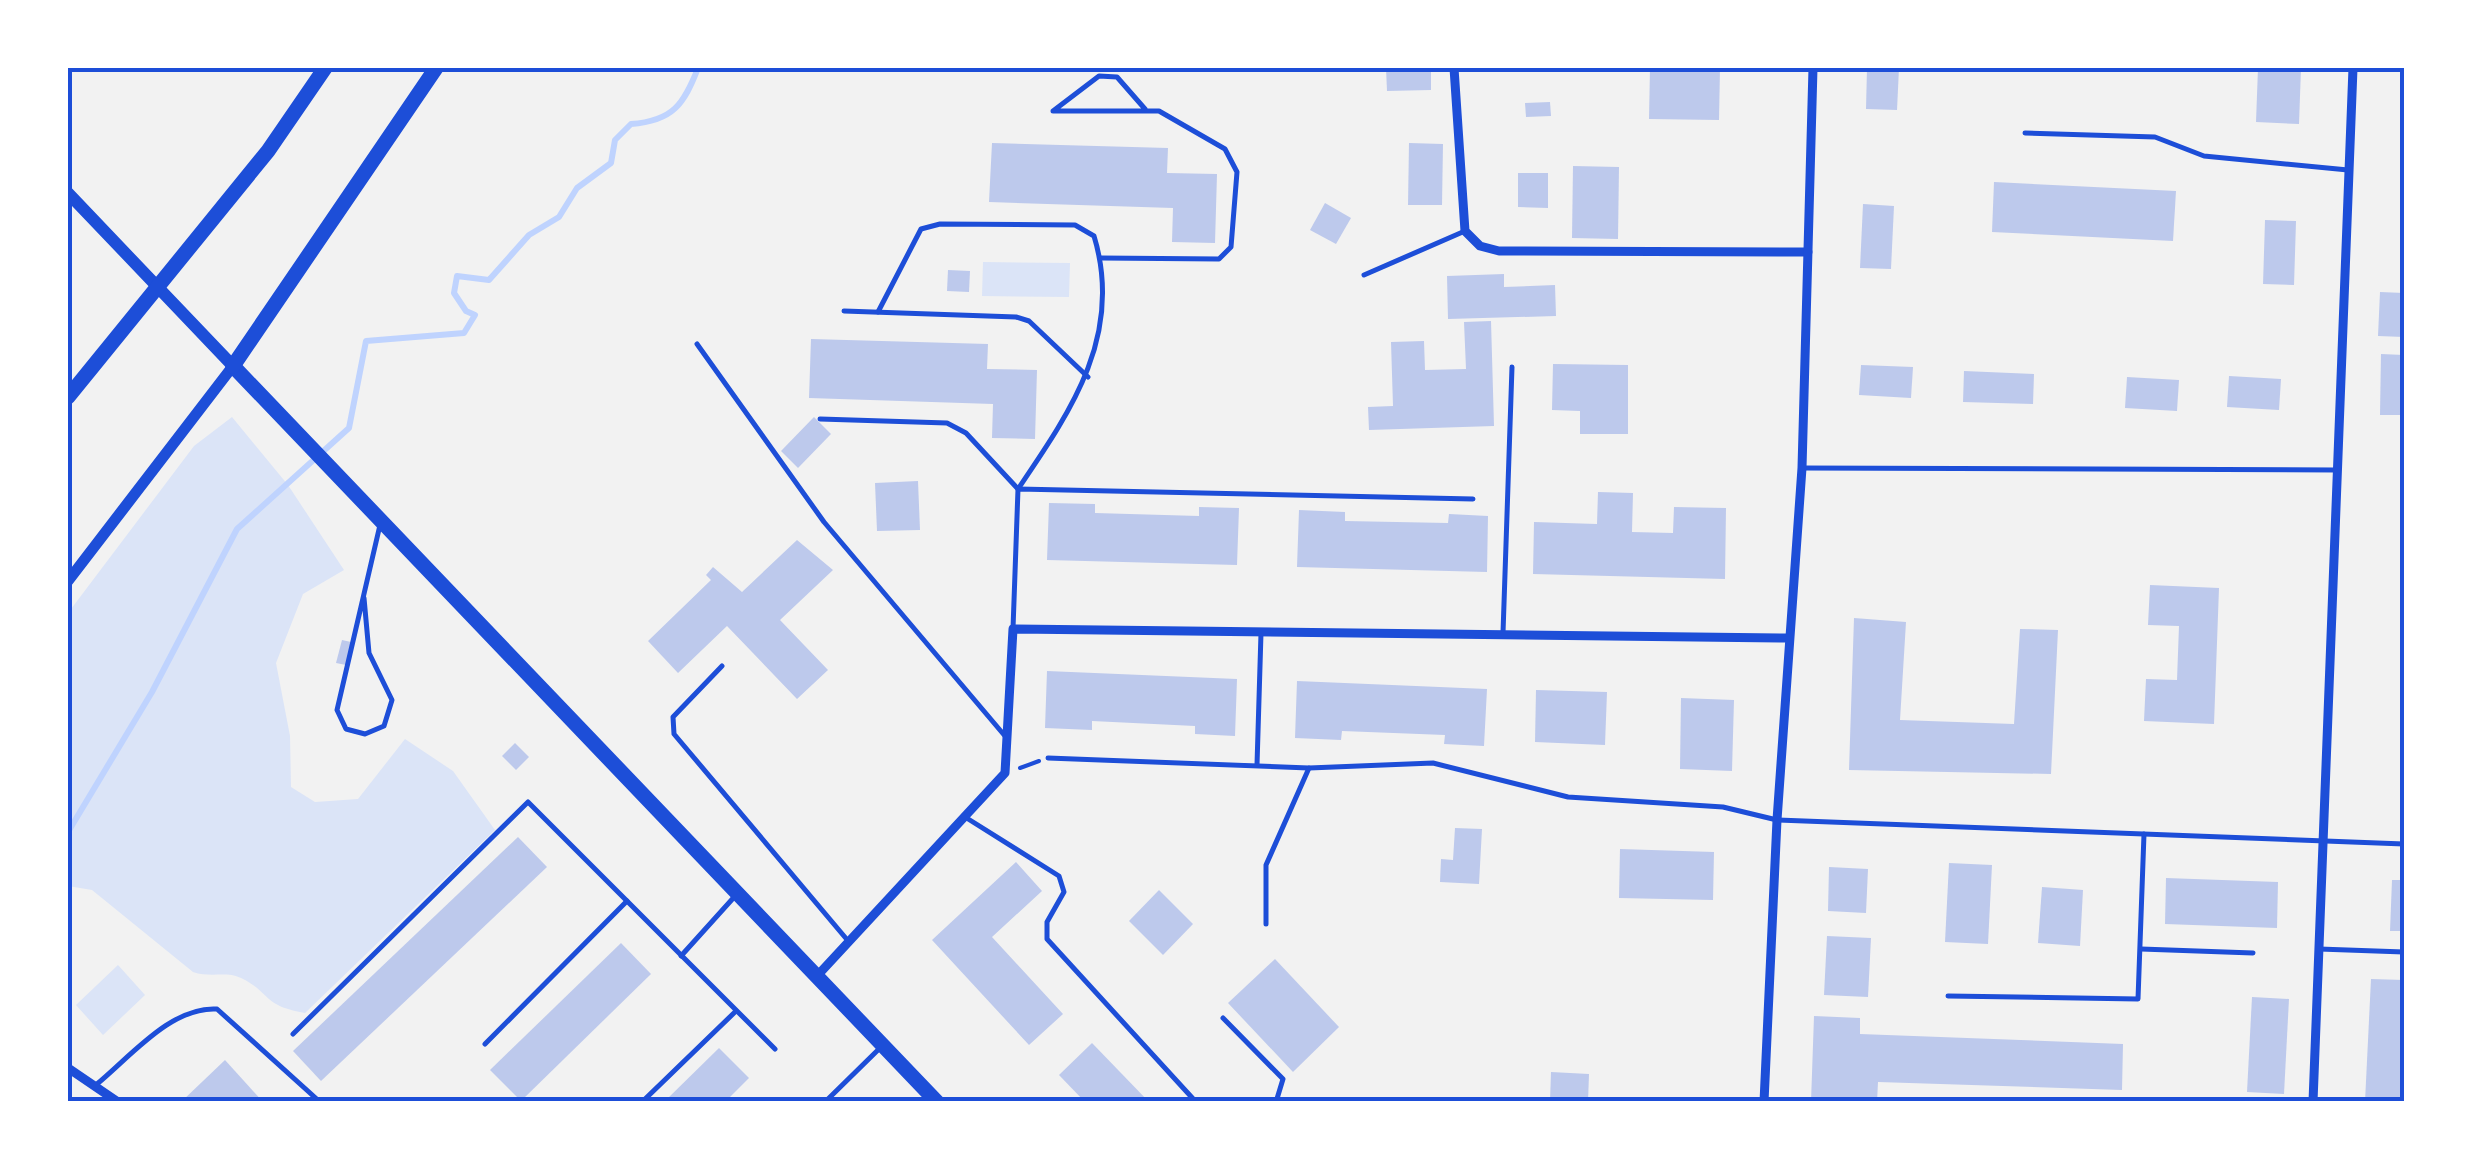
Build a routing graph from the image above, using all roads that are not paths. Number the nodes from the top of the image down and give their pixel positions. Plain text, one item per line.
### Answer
1 (325, 68) edge
2 (333, 68) edge
3 (436, 68) edge
4 (1454, 68) edge
5 (1813, 68) edge
6 (2353, 68) edge
7 (304, 100) junction
8 (1145, 108) junction
9 (2025, 133) dead end
10 (2348, 170) junction
11 (68, 193) edge
12 (1465, 231) junction
13 (1808, 252) junction
14 (1100, 258) junction
15 (1364, 276) dead end
16 (844, 311) dead end
17 (878, 312) junction
18 (697, 344) dead end
19 (232, 366) junction
20 (1512, 367) dead end
21 (1088, 377) junction
22 (68, 397) edge
23 (820, 418) dead end
24 (1802, 468) junction
25 (2336, 470) junction
26 (1018, 489) junction
27 (1474, 499) dead end
28 (382, 517) junction
29 (68, 581) edge
30 (364, 598) junction
31 (1013, 629) junction
32 (1262, 630) junction
33 (1503, 633) junction
34 (1788, 638) junction
35 (722, 666) dead end
36 (1007, 739) junction
37 (1048, 758) road end
38 (1257, 764) junction
39 (1309, 768) junction
40 (964, 817) junction
41 (1777, 820) junction
42 (2144, 834) junction
43 (2323, 840) junction
44 (2404, 844) edge
45 (738, 893) junction
46 (627, 901) junction
47 (1266, 924) dead end
48 (849, 942) junction
49 (2140, 948) junction
50 (2319, 949) junction
51 (2404, 952) edge
52 (2253, 953) dead end
53 (681, 956) junction
54 (818, 976) junction
55 (1948, 996) dead end
56 (736, 1011) junction
57 (1222, 1018) dead end
58 (292, 1034) dead end
59 (485, 1044) dead end
60 (883, 1045) junction
61 (775, 1049) dead end
62 (68, 1068) edge
63 (97, 1084) junction
64 (118, 1102) edge
65 (320, 1102) edge
66 (642, 1102) edge
67 (826, 1102) edge
68 (937, 1102) edge
69 (1196, 1102) edge
70 (1276, 1102) edge
71 (1764, 1102) edge
72 (2313, 1102) edge

1 - 7 main road
2 - 7 main road
3 - 19 main road
4 - 12 street
5 - 13 street
6 - 10 street
7 - 22 main road
8 - 8 lane
8 - 14 lane
9 - 10 lane
10 - 25 street
11 - 19 main road
12 - 13 street
12 - 15 lane
13 - 24 street
14 - 17 lane
14 - 21 lane
16 - 17 lane
17 - 21 lane
18 - 36 lane
19 - 28 main road
19 - 29 street
20 - 33 lane
21 - 26 lane
23 - 26 lane
24 - 25 lane
24 - 34 street
25 - 43 street
26 - 27 lane
26 - 31 lane
28 - 30 lane
28 - 45 main road
30 - 30 lane
31 - 32 street
31 - 36 street
32 - 33 street
32 - 38 lane
33 - 34 street
34 - 41 street
35 - 48 lane
36 - 40 street
37 - 38 lane
38 - 39 lane
39 - 41 lane
39 - 47 lane
40 - 48 street
40 - 69 lane
41 - 42 lane
41 - 71 street
42 - 43 lane
42 - 49 lane
43 - 44 lane
43 - 50 street
45 - 53 lane
45 - 54 main road
46 - 53 lane
46 - 58 lane
46 - 59 lane
48 - 54 street
49 - 52 lane
49 - 55 lane
50 - 51 lane
50 - 72 street
53 - 56 lane
54 - 60 main road
56 - 61 lane
56 - 66 lane
57 - 70 lane
60 - 67 lane
60 - 68 main road
62 - 63 street
63 - 64 street
63 - 65 lane

